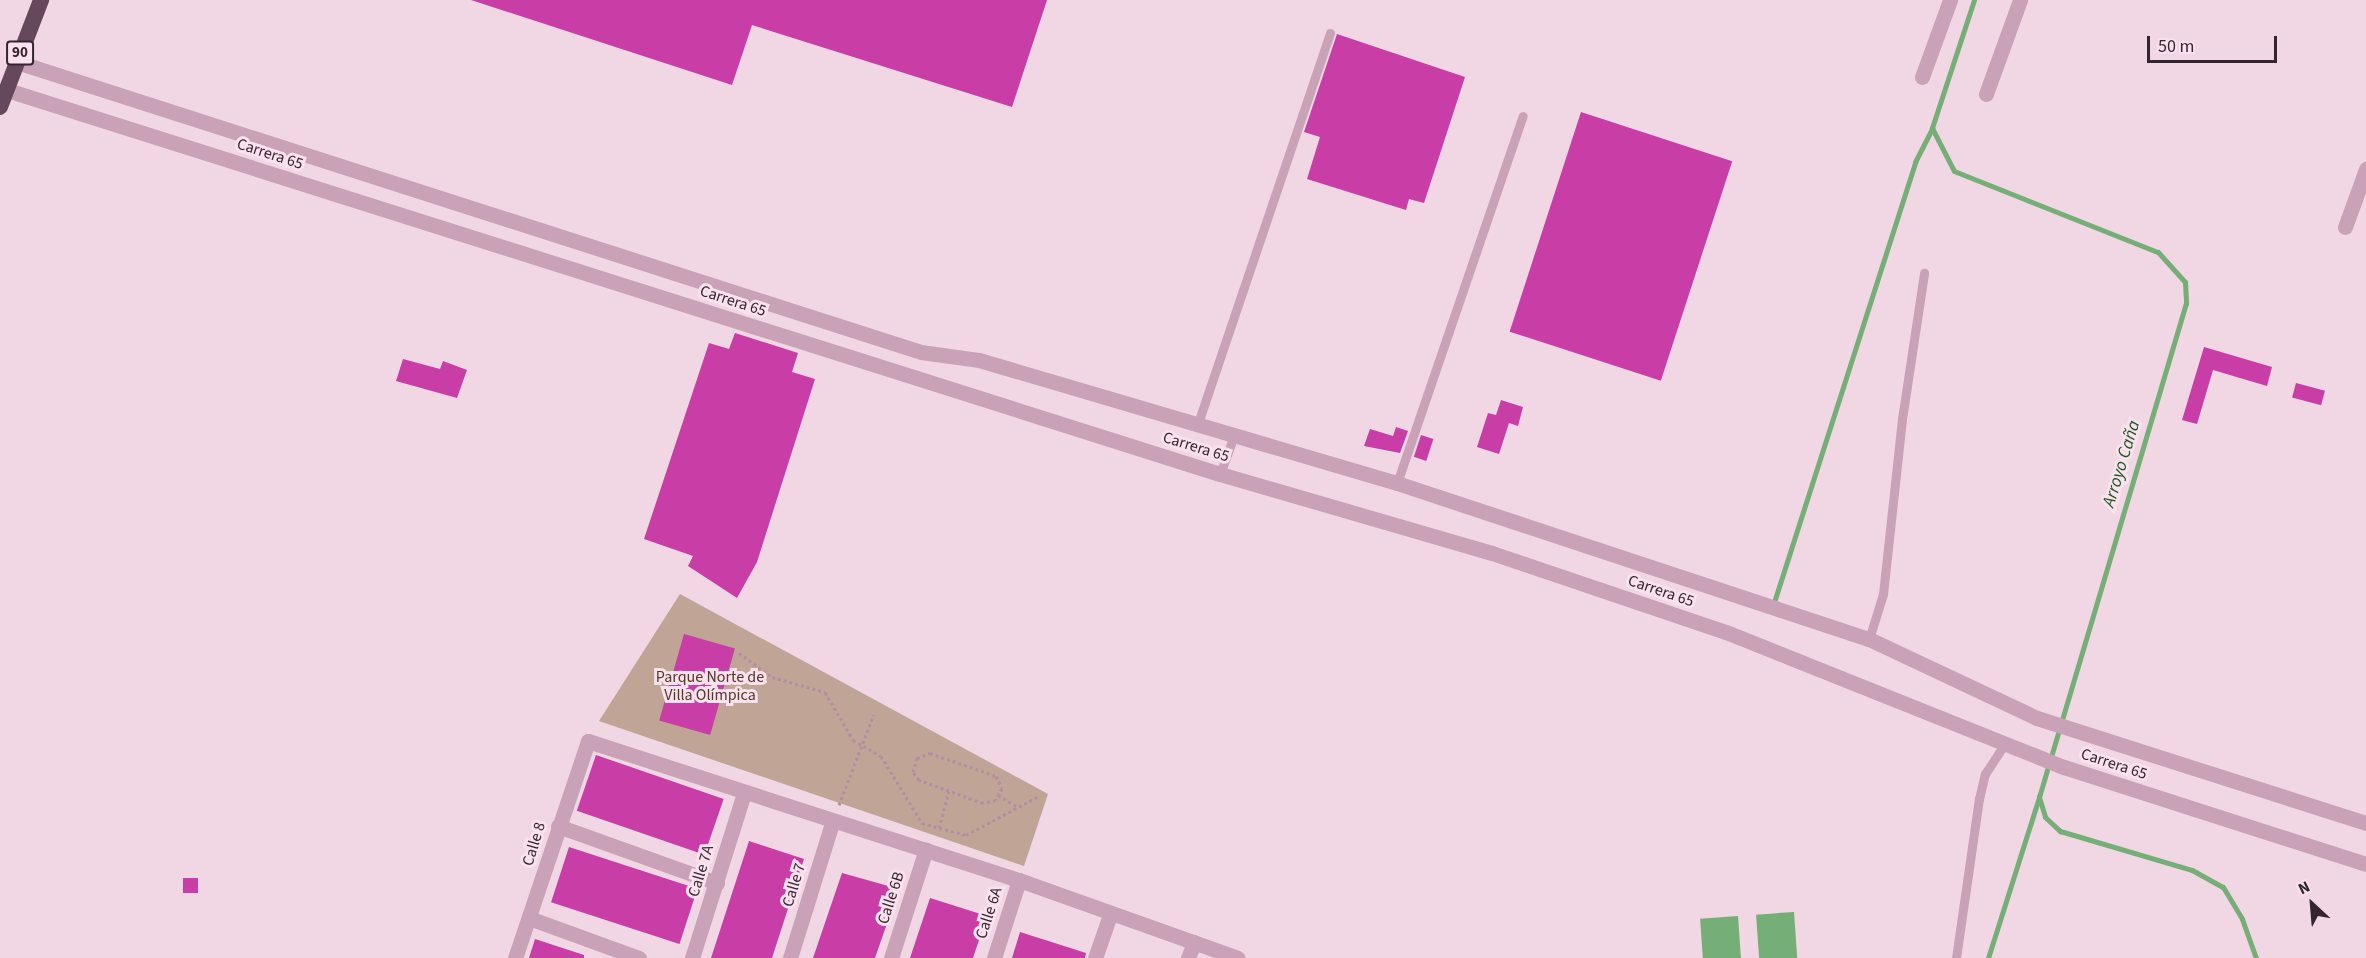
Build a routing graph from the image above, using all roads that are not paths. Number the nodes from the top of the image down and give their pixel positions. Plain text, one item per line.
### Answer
1 (41, 0) edge
2 (1950, 0) edge
3 (2020, 0) edge
4 (1330, 33) dead end
5 (17, 62) junction
6 (1922, 76) dead end
7 (7, 90) junction
8 (1986, 94) dead end
9 (0, 107) edge
10 (1523, 116) dead end
11 (2366, 169) edge
12 (2345, 227) dead end
13 (1924, 273) dead end
14 (1197, 426) junction
15 (1233, 438) junction
16 (1220, 474) junction
17 (1396, 483) junction
18 (1869, 639) junction
19 (2005, 743) junction
20 (744, 794) junction
21 (832, 823) junction
22 (2366, 823) edge
23 (558, 826) junction
24 (926, 849) junction
25 (2366, 864) edge
26 (1019, 880) junction
27 (717, 883) junction
28 (1110, 915) junction
29 (529, 918) junction
30 (1194, 942) junction
31 (515, 958) edge
32 (639, 958) edge
33 (692, 958) edge
34 (790, 958) edge
35 (891, 958) edge
36 (994, 958) edge
37 (1095, 958) edge
38 (1188, 958) edge
39 (1238, 958) edge
40 (1956, 958) edge

1 - 5 highway, 90
2 - 6 street
3 - 8 street
4 - 14 lane
5 - 7 highway, 90
5 - 14 street, Carrera 65
7 - 9 highway, 90
7 - 16 street, Carrera 65
10 - 17 lane
11 - 12 street
13 - 18 lane
14 - 15 street, Carrera 65
15 - 16 lane
15 - 17 street, Carrera 65
16 - 19 street, Carrera 65
17 - 18 street, Carrera 65
18 - 22 street, Carrera 65
19 - 25 street, Carrera 65
19 - 40 lane
20 - 21 street
20 - 23 street, Calle 8
20 - 27 street, Calle 7A
21 - 24 street
21 - 34 street, Calle 7
23 - 27 street
23 - 29 street, Calle 8
24 - 26 street
24 - 35 street, Calle 6B
26 - 28 street
26 - 36 street, Calle 6A
27 - 33 street, Calle 7A
28 - 30 street
28 - 37 street
29 - 31 street, Calle 8
29 - 32 street
30 - 38 street
30 - 39 street

